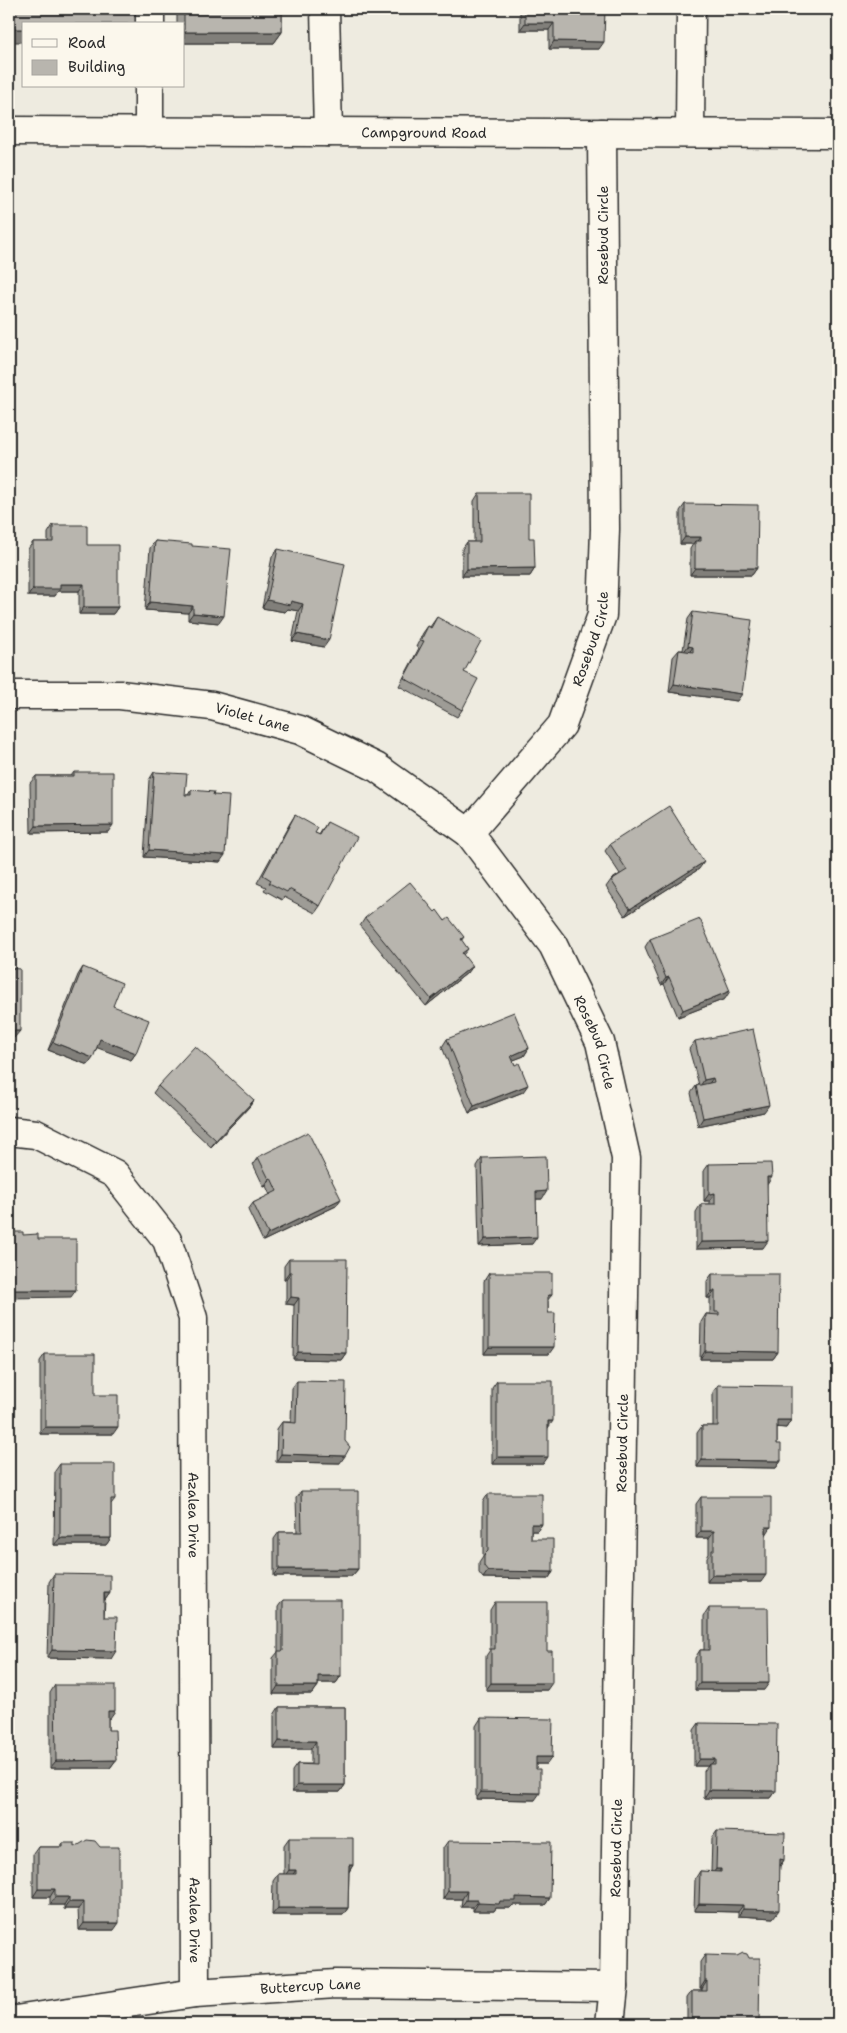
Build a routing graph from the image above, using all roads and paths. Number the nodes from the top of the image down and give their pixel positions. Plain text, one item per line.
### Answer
1 (150, 9) edge
2 (325, 9) edge
3 (691, 9) edge
4 (150, 22) edge
5 (149, 88) edge
6 (9, 131) edge
7 (149, 132) junction
8 (328, 132) junction
9 (602, 133) junction
10 (690, 133) junction
11 (838, 134) edge
12 (9, 695) edge
13 (469, 834) junction
14 (9, 1131) edge
15 (614, 1987) junction
16 (195, 1993) junction
17 (9, 2022) edge
18 (610, 2024) edge

1 - 4 street
2 - 8 street
3 - 10 street
5 - 7 street
6 - 7 street, Campground Road
7 - 8 street, Campground Road
8 - 9 street, Campground Road
9 - 10 street, Campground Road
9 - 13 street, Rosebud Circle
10 - 11 street, Campground Road
12 - 13 street, Violet Lane
13 - 15 street, Rosebud Circle
14 - 16 street, Azalea Drive
15 - 16 street, Buttercup Lane
15 - 18 street, Rosebud Circle
16 - 17 street, Buttercup Lane

